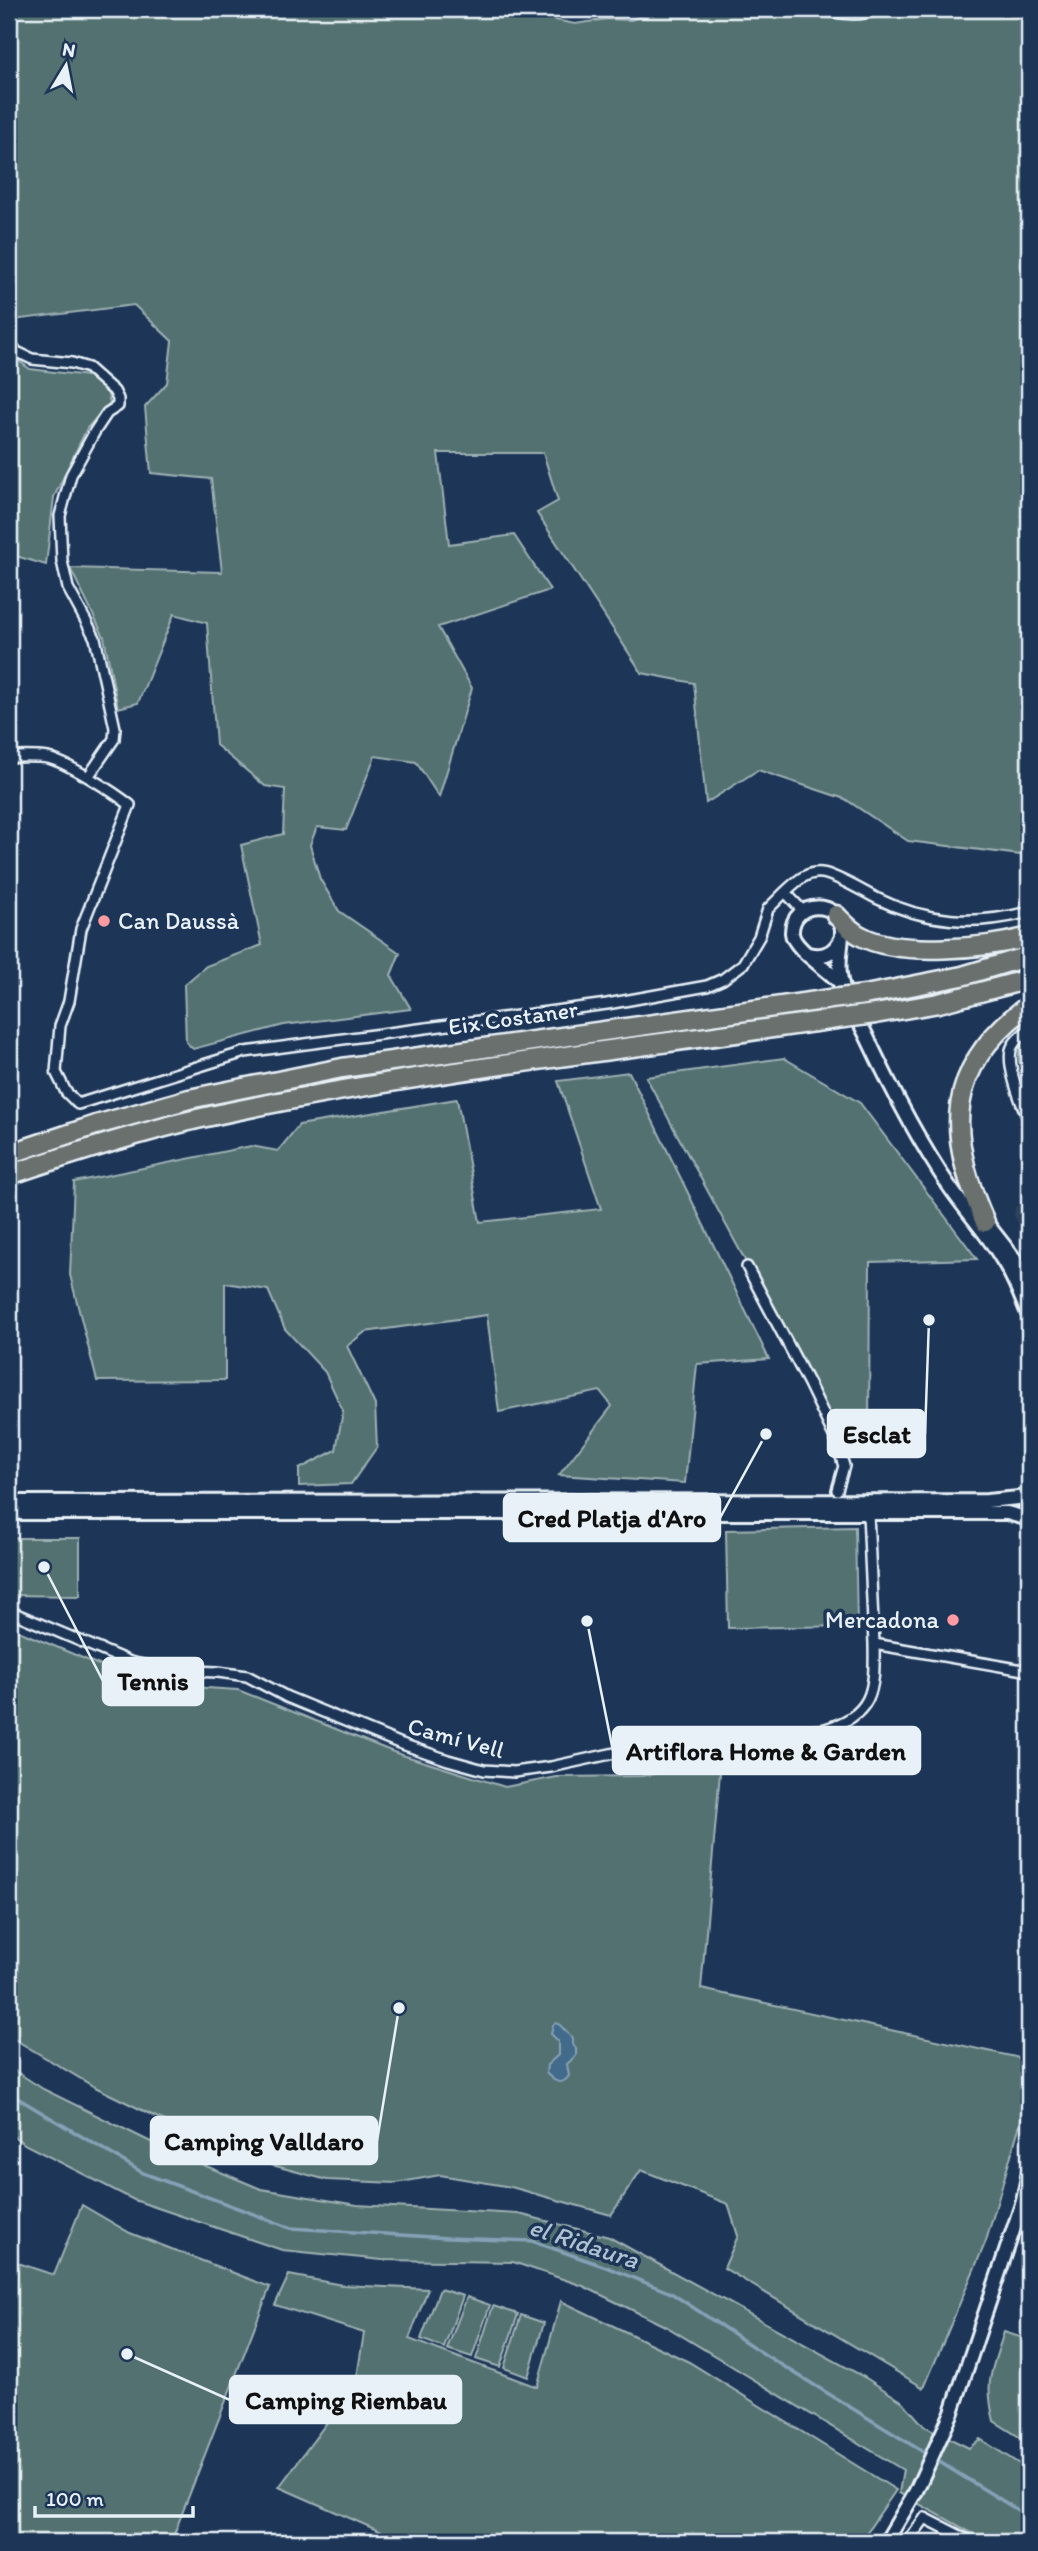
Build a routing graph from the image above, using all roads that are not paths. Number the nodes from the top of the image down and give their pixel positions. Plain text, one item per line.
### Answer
1 (820, 9) edge
2 (879, 9) edge
3 (9, 342) edge
4 (9, 757) edge
5 (88, 777) junction
6 (785, 892) junction
7 (803, 911) junction
8 (1029, 912) edge
9 (836, 915) junction
10 (1029, 937) edge
11 (841, 939) junction
12 (807, 954) junction
13 (1029, 956) edge
14 (1029, 979) edge
15 (837, 992) junction
16 (1029, 1005) edge
17 (1029, 1030) edge
18 (1029, 1121) edge
19 (9, 1154) edge
20 (9, 1175) edge
21 (948, 1185) junction
22 (985, 1222) junction
23 (747, 1267) dead end
24 (1029, 1284) edge
25 (1029, 1317) edge
26 (837, 1490) dead end
27 (1028, 1496) edge
28 (9, 1502) edge
29 (9, 1513) edge
30 (868, 1513) junction
31 (1029, 1519) edge
32 (9, 1611) edge
33 (874, 1644) junction
34 (1026, 1668) edge
35 (1029, 2172) edge
36 (886, 2542) edge
37 (907, 2542) edge
38 (972, 2542) edge

1 - 2 street
3 - 5 street
4 - 5 street
5 - 6 street
6 - 7 street
6 - 8 street
7 - 9 street
7 - 12 street
9 - 10 highway
9 - 11 street
11 - 12 street
11 - 15 street
12 - 15 street
13 - 15 highway, Eix Costaner, bridge
14 - 20 highway, Eix Costaner, bridge
15 - 19 highway, Eix Costaner
15 - 21 street
16 - 22 highway
17 - 18 street
21 - 22 street
21 - 25 street
22 - 24 street
23 - 26 street
27 - 28 street
27 - 31 street
29 - 30 street
30 - 31 street
30 - 33 street, Camí Vell
32 - 33 street, Camí Vell
33 - 34 street
35 - 36 street
37 - 38 street

